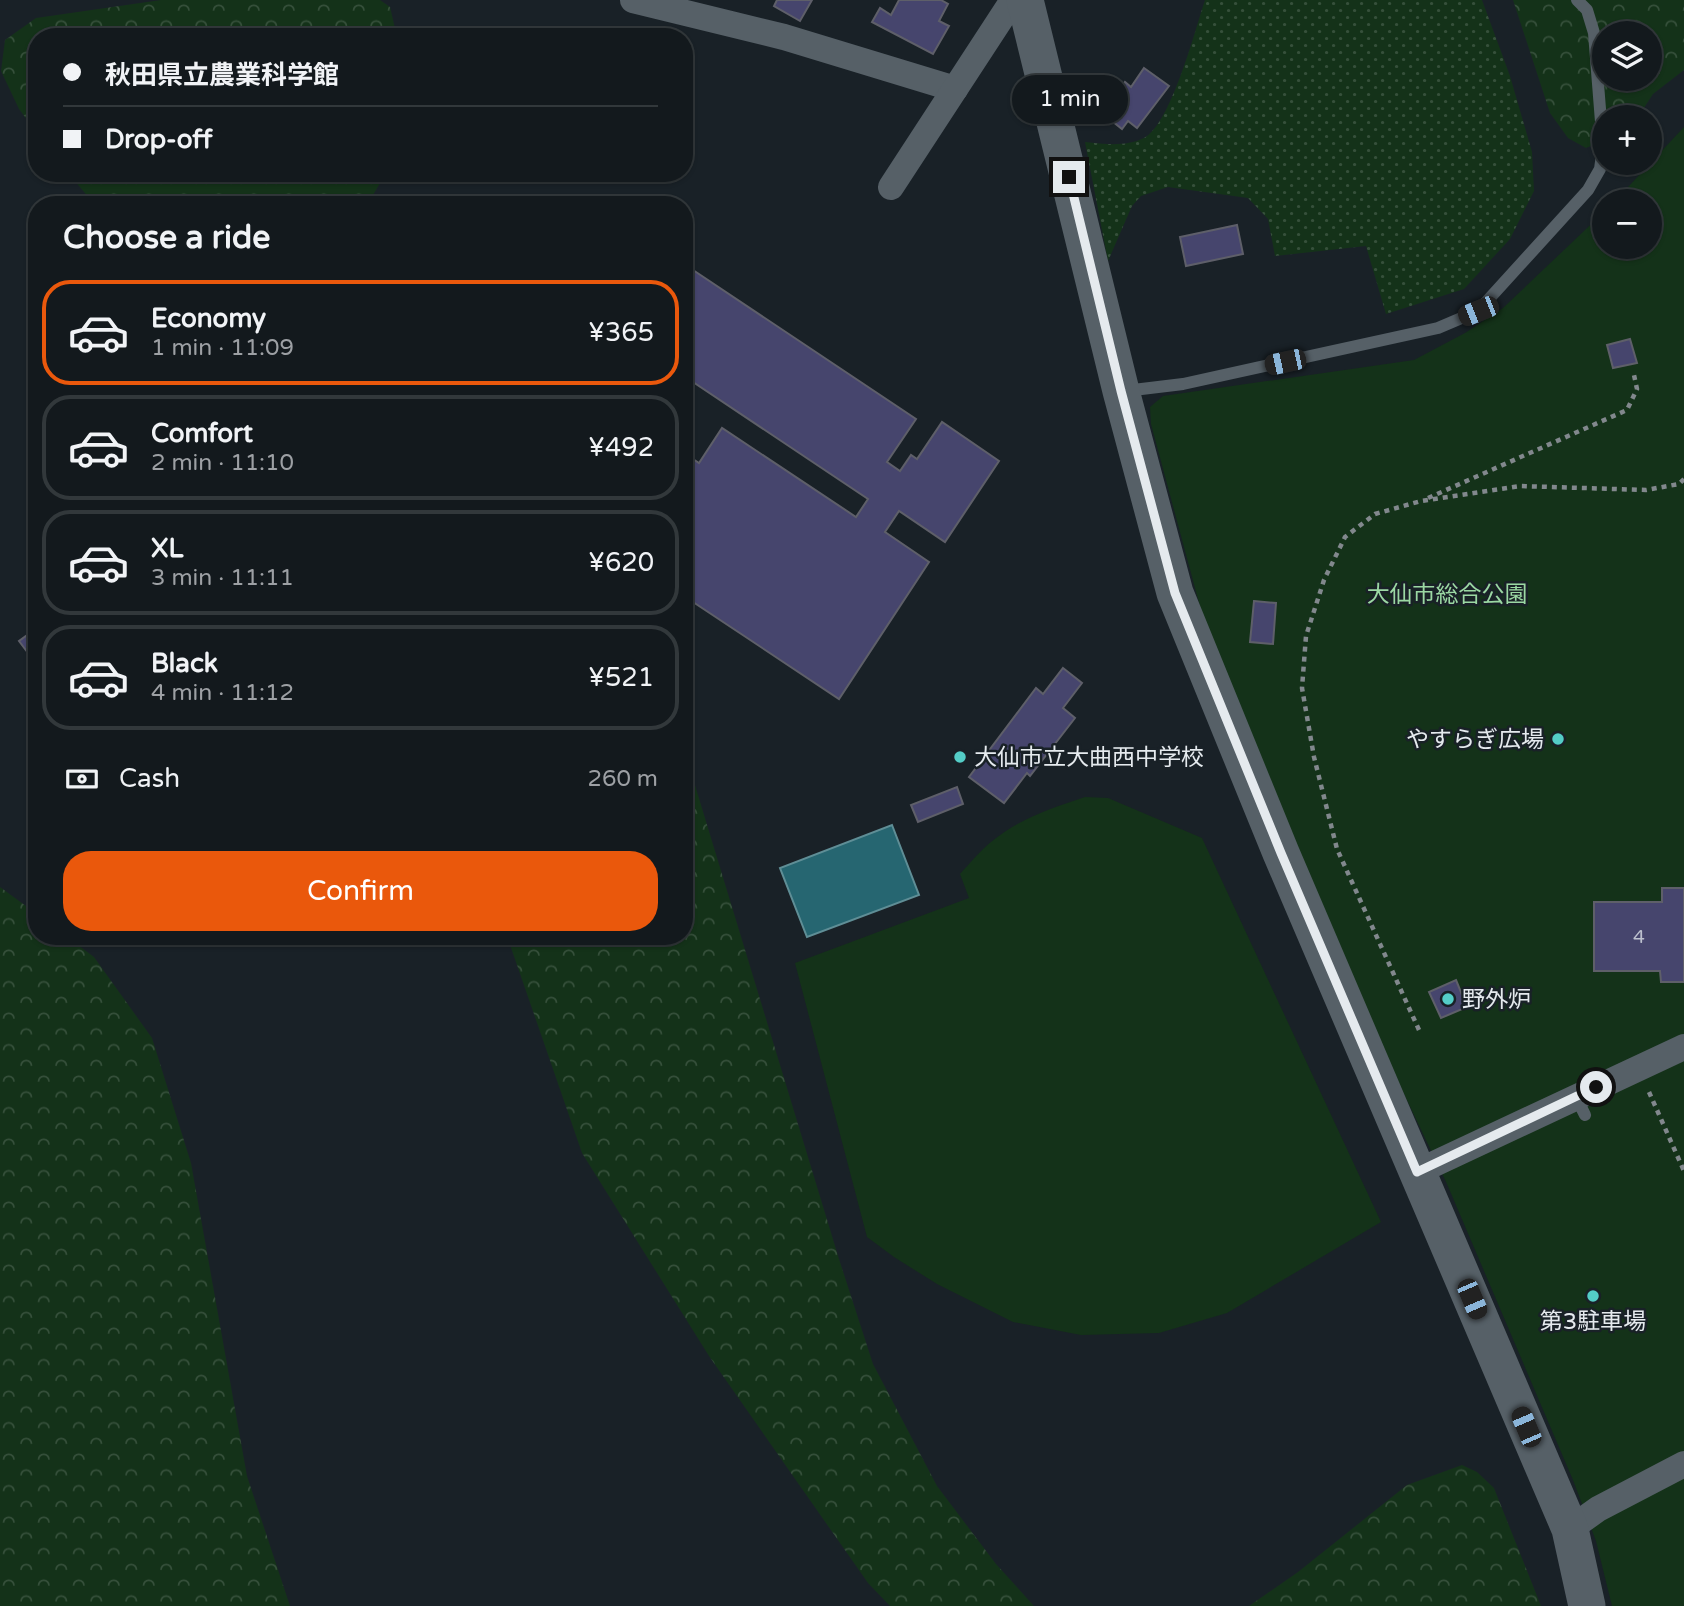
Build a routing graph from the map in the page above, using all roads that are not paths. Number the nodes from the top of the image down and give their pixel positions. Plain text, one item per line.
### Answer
1 (633, 0) edge
2 (1013, 0) edge
3 (1025, 0) edge
4 (1577, 0) edge
5 (955, 89) junction
6 (891, 187) dead end
7 (1121, 391) junction
8 (1684, 1047) edge
9 (1417, 1172) junction
10 (1684, 1464) edge
11 (1570, 1529) junction
12 (1587, 1606) edge

1 - 5 street
2 - 5 street
3 - 7 street
4 - 7 lane
5 - 6 street
7 - 9 street
8 - 9 street
9 - 11 street
10 - 11 street
11 - 12 street

